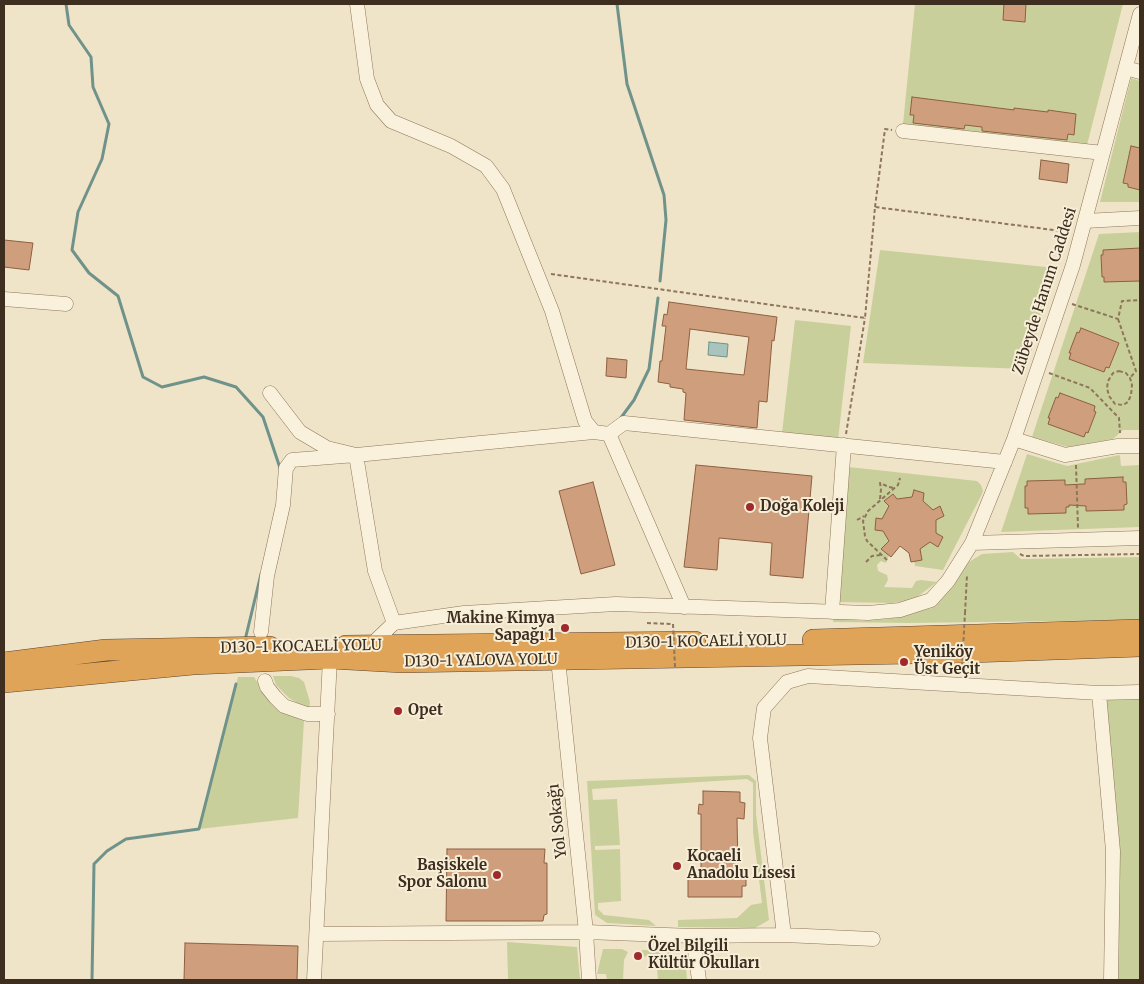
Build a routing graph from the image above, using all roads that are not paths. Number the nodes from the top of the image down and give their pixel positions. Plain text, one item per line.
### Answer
1 (357, 4) edge
2 (1140, 14) edge
3 (1126, 68) junction
4 (1140, 72) edge
5 (902, 131) road end
6 (1103, 153) junction
7 (1140, 218) edge
8 (1083, 227) junction
9 (4, 298) edge
10 (66, 304) dead end
11 (270, 392) dead end
12 (594, 432) junction
13 (609, 434) junction
14 (1014, 439) junction
15 (844, 445) junction
16 (1140, 446) edge
17 (356, 455) junction
18 (1005, 462) junction
19 (1140, 538) edge
20 (972, 543) junction
21 (684, 606) junction
22 (832, 612) junction
23 (394, 623) junction
24 (1140, 630) edge
25 (260, 632) dead end
26 (370, 646) junction
27 (1140, 646) edge
28 (965, 648) junction
29 (330, 658) junction
30 (558, 659) junction
31 (4, 663) edge
32 (265, 681) dead end
33 (4, 682) edge
34 (1140, 692) edge
35 (1099, 693) junction
36 (328, 714) junction
37 (586, 932) junction
38 (317, 934) junction
39 (784, 935) junction
40 (693, 936) junction
41 (873, 939) dead end
42 (314, 980) edge
43 (589, 980) edge
44 (699, 980) edge
45 (1111, 980) edge

1 - 12 street
2 - 3 street, Zübeyde Hanım Caddesi
3 - 4 street
3 - 6 street, Zübeyde Hanım Caddesi
5 - 6 street
6 - 8 street, Zübeyde Hanım Caddesi
7 - 8 street
8 - 14 street, Zübeyde Hanım Caddesi
9 - 10 street
11 - 17 street
12 - 13 street
12 - 17 street
13 - 15 street
13 - 21 street
14 - 16 street
14 - 18 street, Zübeyde Hanım Caddesi
15 - 18 street
15 - 22 street
17 - 23 street
17 - 25 street
18 - 20 street, Zübeyde Hanım Caddesi
19 - 20 street
20 - 22 street, Zübeyde Hanım Caddesi
21 - 22 street, Zübeyde Hanım Caddesi
21 - 23 street, Zübeyde Hanım Caddesi
23 - 26 street
24 - 28 highway, D130-1 KOCAELİ YOLU
26 - 28 highway, D130-1 KOCAELİ YOLU
26 - 31 highway, D130-1 KOCAELİ YOLU
27 - 28 highway, D130-1 YALOVA YOLU
28 - 30 highway, D130-1 YALOVA YOLU
29 - 30 highway, D130-1 YALOVA YOLU
29 - 33 highway, D130-1 YALOVA YOLU
29 - 36 street
30 - 37 street, Yol Sokağı
32 - 36 street
34 - 35 street
35 - 39 street
35 - 45 street
36 - 38 street
37 - 38 street
37 - 40 street
37 - 43 street, Yol Sokağı
38 - 42 street
39 - 40 street
39 - 41 street
40 - 44 street

